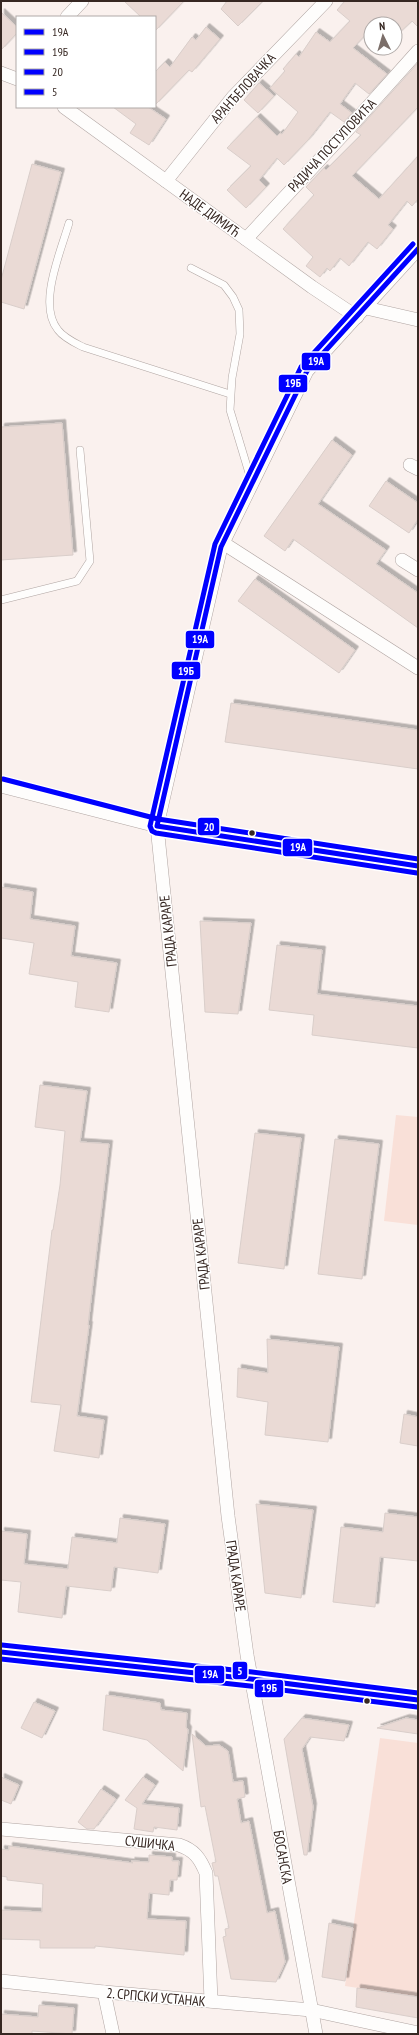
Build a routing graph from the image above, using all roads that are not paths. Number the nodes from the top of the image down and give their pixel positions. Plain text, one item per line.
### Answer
1 (82, 1) edge
2 (326, 1) edge
3 (68, 16) edge
4 (418, 51) edge
5 (65, 108) edge
6 (166, 181) junction
7 (69, 223) dead end
8 (246, 239) junction
9 (418, 249) edge
10 (191, 268) dead end
11 (361, 312) junction
12 (418, 320) edge
13 (230, 394) junction
14 (80, 450) dead end
15 (252, 484) junction
16 (223, 543) junction
17 (402, 560) dead end
18 (418, 570) edge
19 (1, 600) edge
20 (418, 668) edge
21 (1, 786) edge
22 (157, 826) junction
23 (418, 866) edge
24 (1, 1652) edge
25 (251, 1679) junction
26 (418, 1700) edge
27 (1, 1829) edge
28 (1, 1981) edge
29 (104, 1992) junction
30 (211, 2001) junction
31 (311, 2010) junction
32 (418, 2033) edge
33 (113, 2034) edge
34 (316, 2034) edge

1 - 3 street
2 - 6 street, АРАНЂЕЛОВАЧКА
4 - 8 street, РАДИЧА ПОСТУПОВИЋА
5 - 6 street, НАДЕ ДИМИЋ
6 - 8 street, НАДЕ ДИМИЋ
7 - 13 lane
8 - 11 street, НАДЕ ДИМИЋ
9 - 11 street, ГРАДА КАРАРЕ
10 - 13 lane
11 - 12 street, НАДЕ ДИМИЋ
11 - 15 street, ГРАДА КАРАРЕ
13 - 15 lane
14 - 19 lane
15 - 16 street, ГРАДА КАРАРЕ
16 - 20 street
16 - 22 street, ГРАДА КАРАРЕ
17 - 18 street
21 - 22 street
22 - 23 street
22 - 25 street, ГРАДА КАРАРЕ
24 - 25 street
25 - 26 street
25 - 31 street, БОСАНСКА
27 - 30 street, СУШИЧКА
28 - 29 street, 2. СРПСКИ УСТАНАК
29 - 30 street, 2. СРПСКИ УСТАНАК
29 - 33 street
30 - 31 street, 2. СРПСКИ УСТАНАК
31 - 32 street, 2. СРПСКИ УСТАНАК
31 - 34 street, БОСАНСКА

